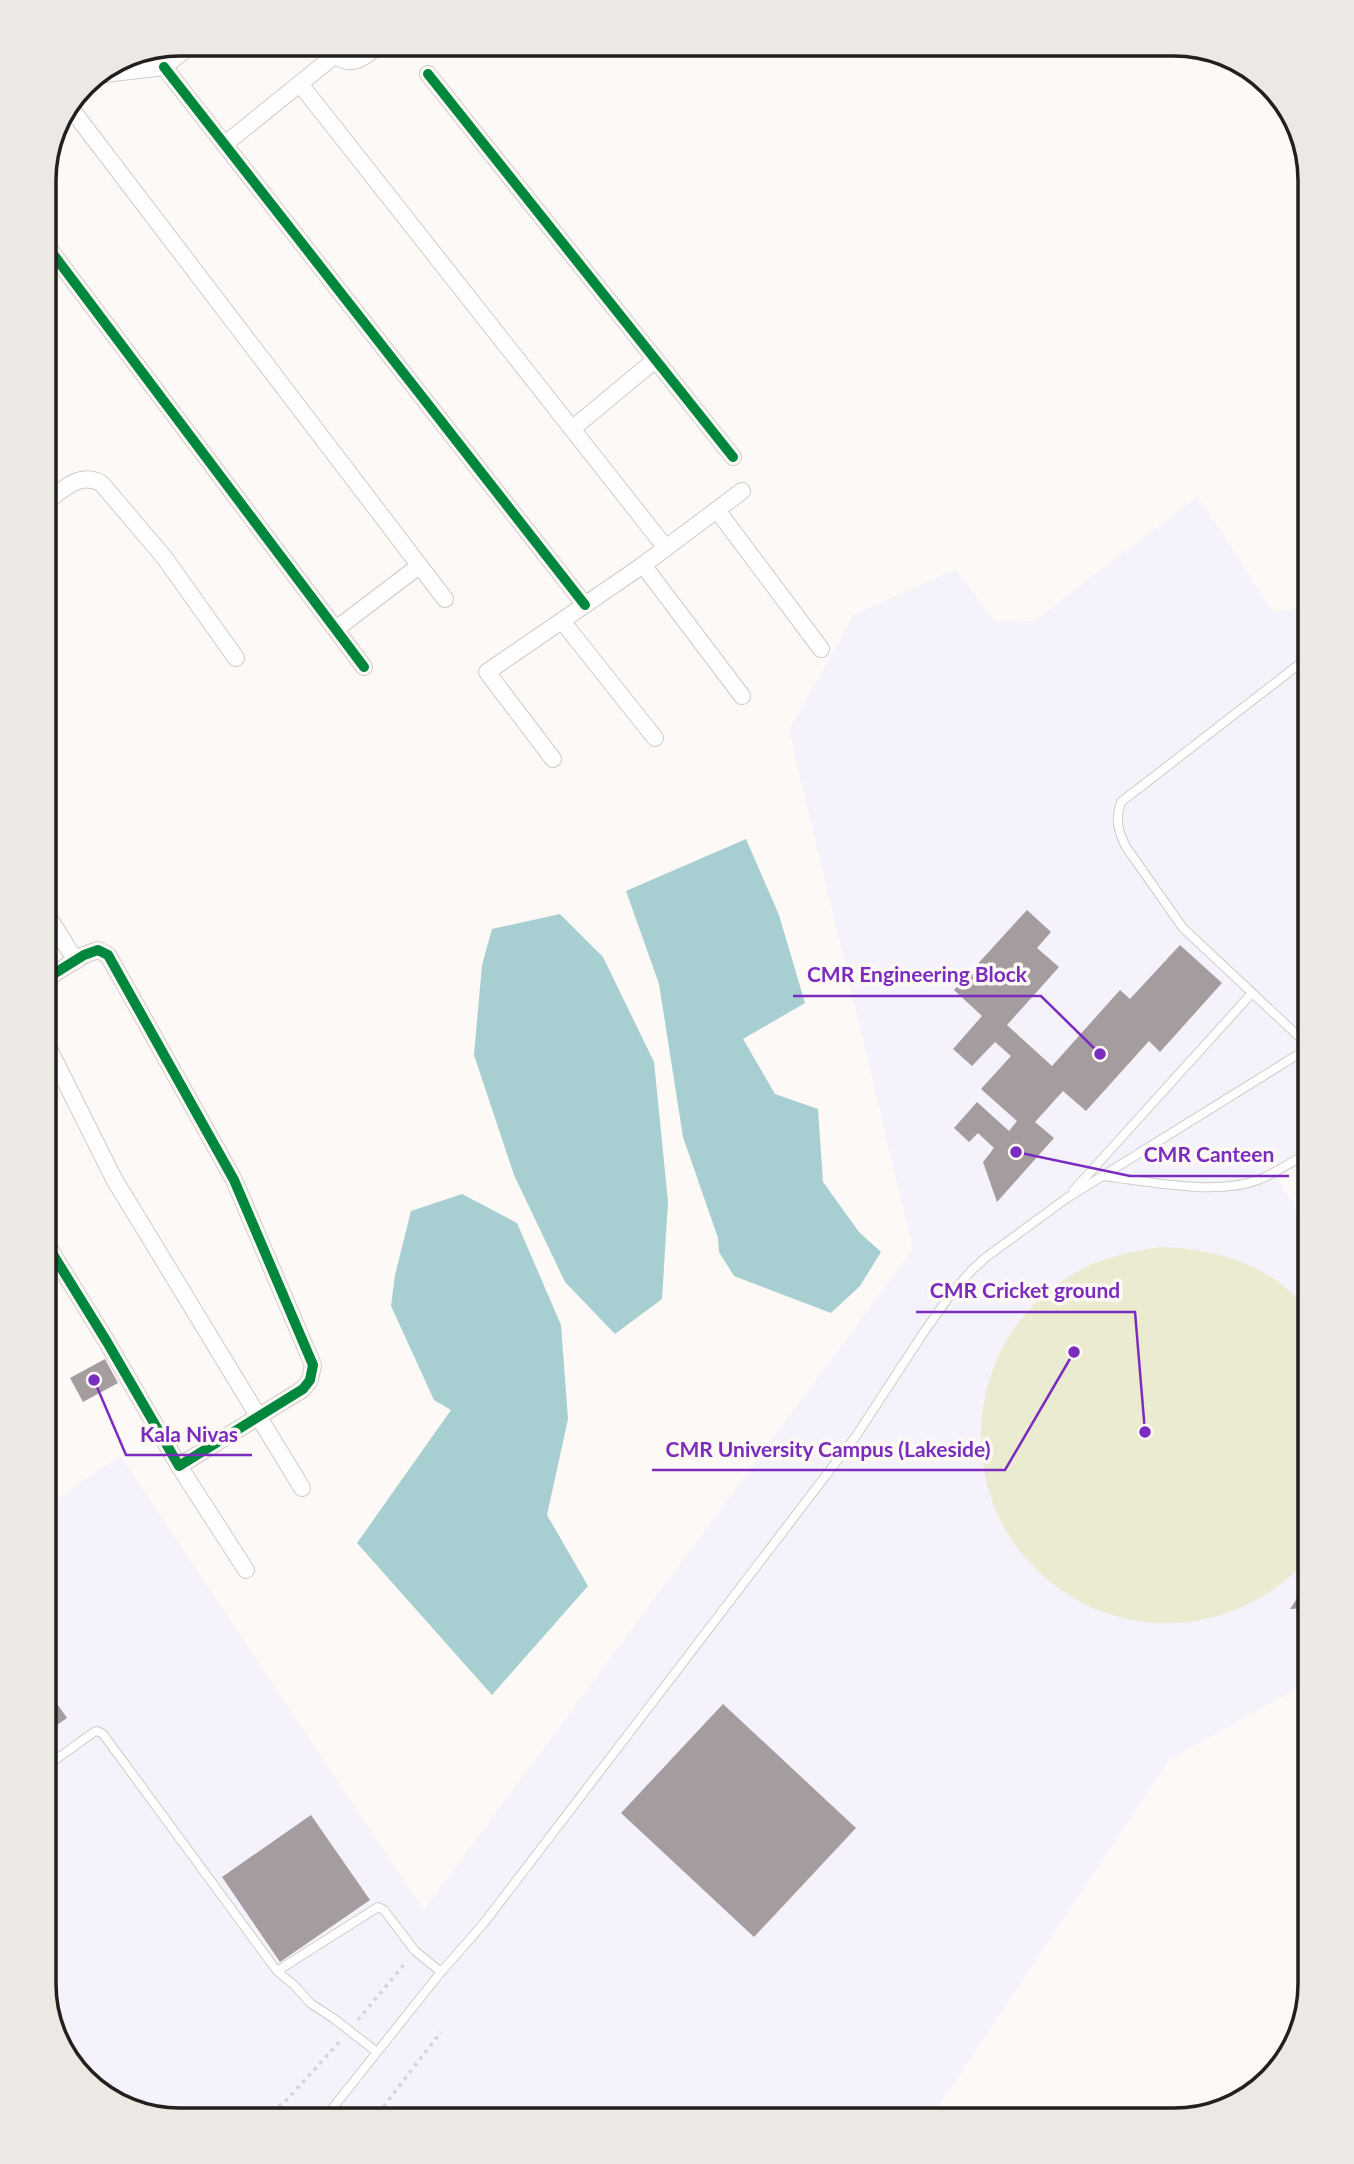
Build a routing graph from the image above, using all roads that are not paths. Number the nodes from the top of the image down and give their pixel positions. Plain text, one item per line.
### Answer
1 (177, 56) edge
2 (334, 56) joint
3 (364, 56) edge
4 (164, 67) junction
5 (119, 72) edge
6 (428, 74) dead end
7 (300, 83) junction
8 (75, 114) edge
9 (225, 144) junction
10 (56, 258) edge
11 (655, 360) junction
12 (572, 429) junction
13 (733, 457) dead end
14 (742, 491) dead end
15 (56, 495) edge
16 (717, 510) junction
17 (666, 548) junction
18 (643, 565) junction
19 (419, 566) junction
20 (445, 599) dead end
21 (585, 605) junction
22 (562, 621) junction
23 (336, 629) junction
24 (821, 649) dead end
25 (236, 658) dead end
26 (1298, 665) edge
27 (364, 667) dead end
28 (742, 696) dead end
29 (655, 738) dead end
30 (553, 759) dead end
31 (56, 929) edge
32 (76, 961) junction
33 (56, 973) edge
34 (1252, 993) junction
35 (1298, 1036) edge
36 (1298, 1054) edge
37 (56, 1063) edge
38 (1298, 1158) edge
39 (1102, 1176) junction
40 (1067, 1198) junction
41 (56, 1259) edge
42 (257, 1417) junction
43 (179, 1466) junction
44 (302, 1488) dead end
45 (246, 1570) dead end
46 (56, 1759) edge
47 (277, 1971) junction
48 (441, 1972) junction
49 (377, 2052) junction
50 (333, 2108) edge

1 - 4 street
2 - 3 street
2 - 7 street
4 - 5 street
4 - 9 street
6 - 11 street
7 - 9 street
7 - 12 street
8 - 19 street
9 - 21 street
10 - 23 street
11 - 12 street
11 - 13 street
12 - 17 street
14 - 16 street
15 - 25 street
16 - 17 street
16 - 24 street
17 - 18 street
18 - 21 street
18 - 28 street
19 - 20 street
19 - 23 street
21 - 22 street
22 - 29 street
22 - 30 street
23 - 27 street
26 - 34 lane
31 - 32 street
32 - 33 street
32 - 42 street
34 - 35 lane
34 - 40 lane
36 - 39 lane
37 - 42 street
38 - 39 lane
39 - 40 lane
40 - 48 lane
41 - 43 street
42 - 43 street
42 - 44 street
43 - 45 street
46 - 47 lane
47 - 48 lane
47 - 49 lane
48 - 49 lane
49 - 50 lane

